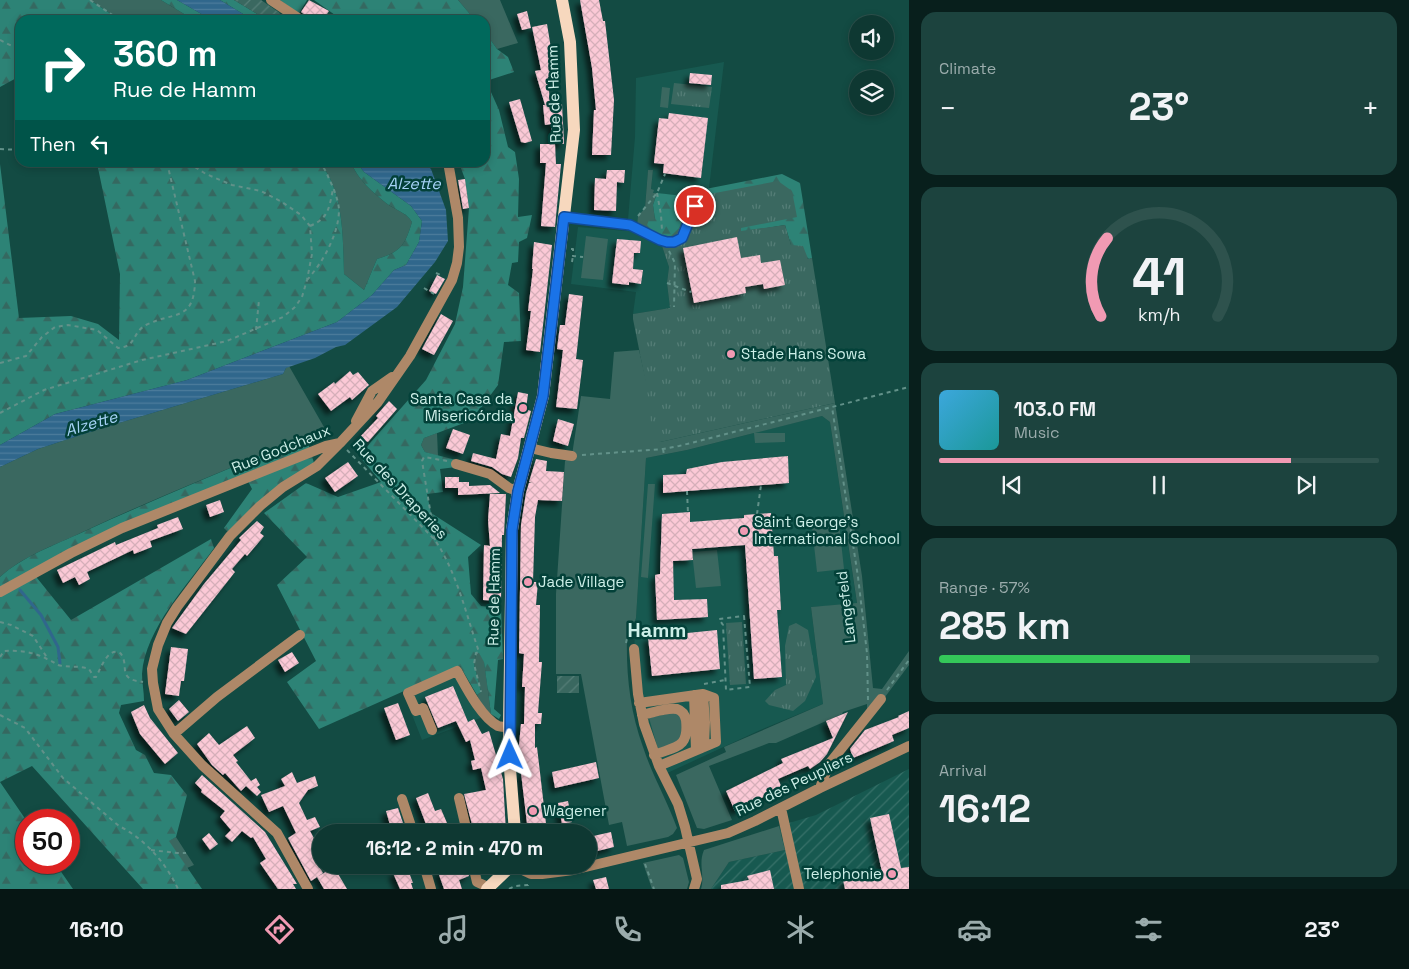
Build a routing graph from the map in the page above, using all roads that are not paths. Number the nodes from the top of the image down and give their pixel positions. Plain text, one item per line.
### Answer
1 (270, 0) edge
2 (562, 0) edge
3 (294, 15) edge
4 (449, 167) edge
5 (695, 206) dead end
6 (564, 217) junction
7 (340, 442) junction
8 (530, 448) junction
9 (572, 456) road end
10 (456, 464) road end
11 (518, 491) junction
12 (0, 592) edge
13 (300, 635) dead end
14 (634, 650) dead end
15 (699, 695) junction
16 (881, 699) road end
17 (639, 703) junction
18 (642, 715) junction
19 (509, 727) junction
20 (432, 730) dead end
21 (174, 734) junction
22 (909, 746) edge
23 (700, 748) junction
24 (654, 756) junction
25 (659, 766) junction
26 (820, 788) junction
27 (459, 798) dead end
28 (402, 800) dead end
29 (781, 808) junction
30 (410, 824) edge
31 (464, 824) edge
32 (514, 824) edge
33 (690, 843) junction
34 (597, 864) edge
35 (427, 874) edge
36 (476, 874) edge
37 (503, 874) edge
38 (488, 888) edge
39 (308, 889) edge
40 (431, 889) edge
41 (694, 889) edge
42 (799, 889) edge

1 - 3 street
2 - 6 main road, Rue de Hamm
4 - 7 street, Rue Godchaux
5 - 6 street
6 - 8 main road, Rue de Hamm
7 - 12 street, Rue Godchaux
7 - 21 street
8 - 9 street
8 - 11 main road, Rue de Hamm
10 - 11 street
11 - 19 main road, Rue de Hamm
13 - 21 street
14 - 17 street
15 - 17 street
15 - 23 street
15 - 23 street
16 - 26 street
17 - 18 street
18 - 24 street
18 - 24 street
19 - 20 street
19 - 32 main road, Rue de Hamm
21 - 39 street
22 - 26 street, Rue des Peupliers
23 - 25 street
24 - 25 street
25 - 33 street
26 - 29 street, Rue des Peupliers
27 - 31 street
28 - 30 street
29 - 33 street, Rue des Peupliers
29 - 42 street
33 - 34 street, Rue des Peupliers
33 - 41 street
35 - 40 street
36 - 38 street
37 - 38 main road

